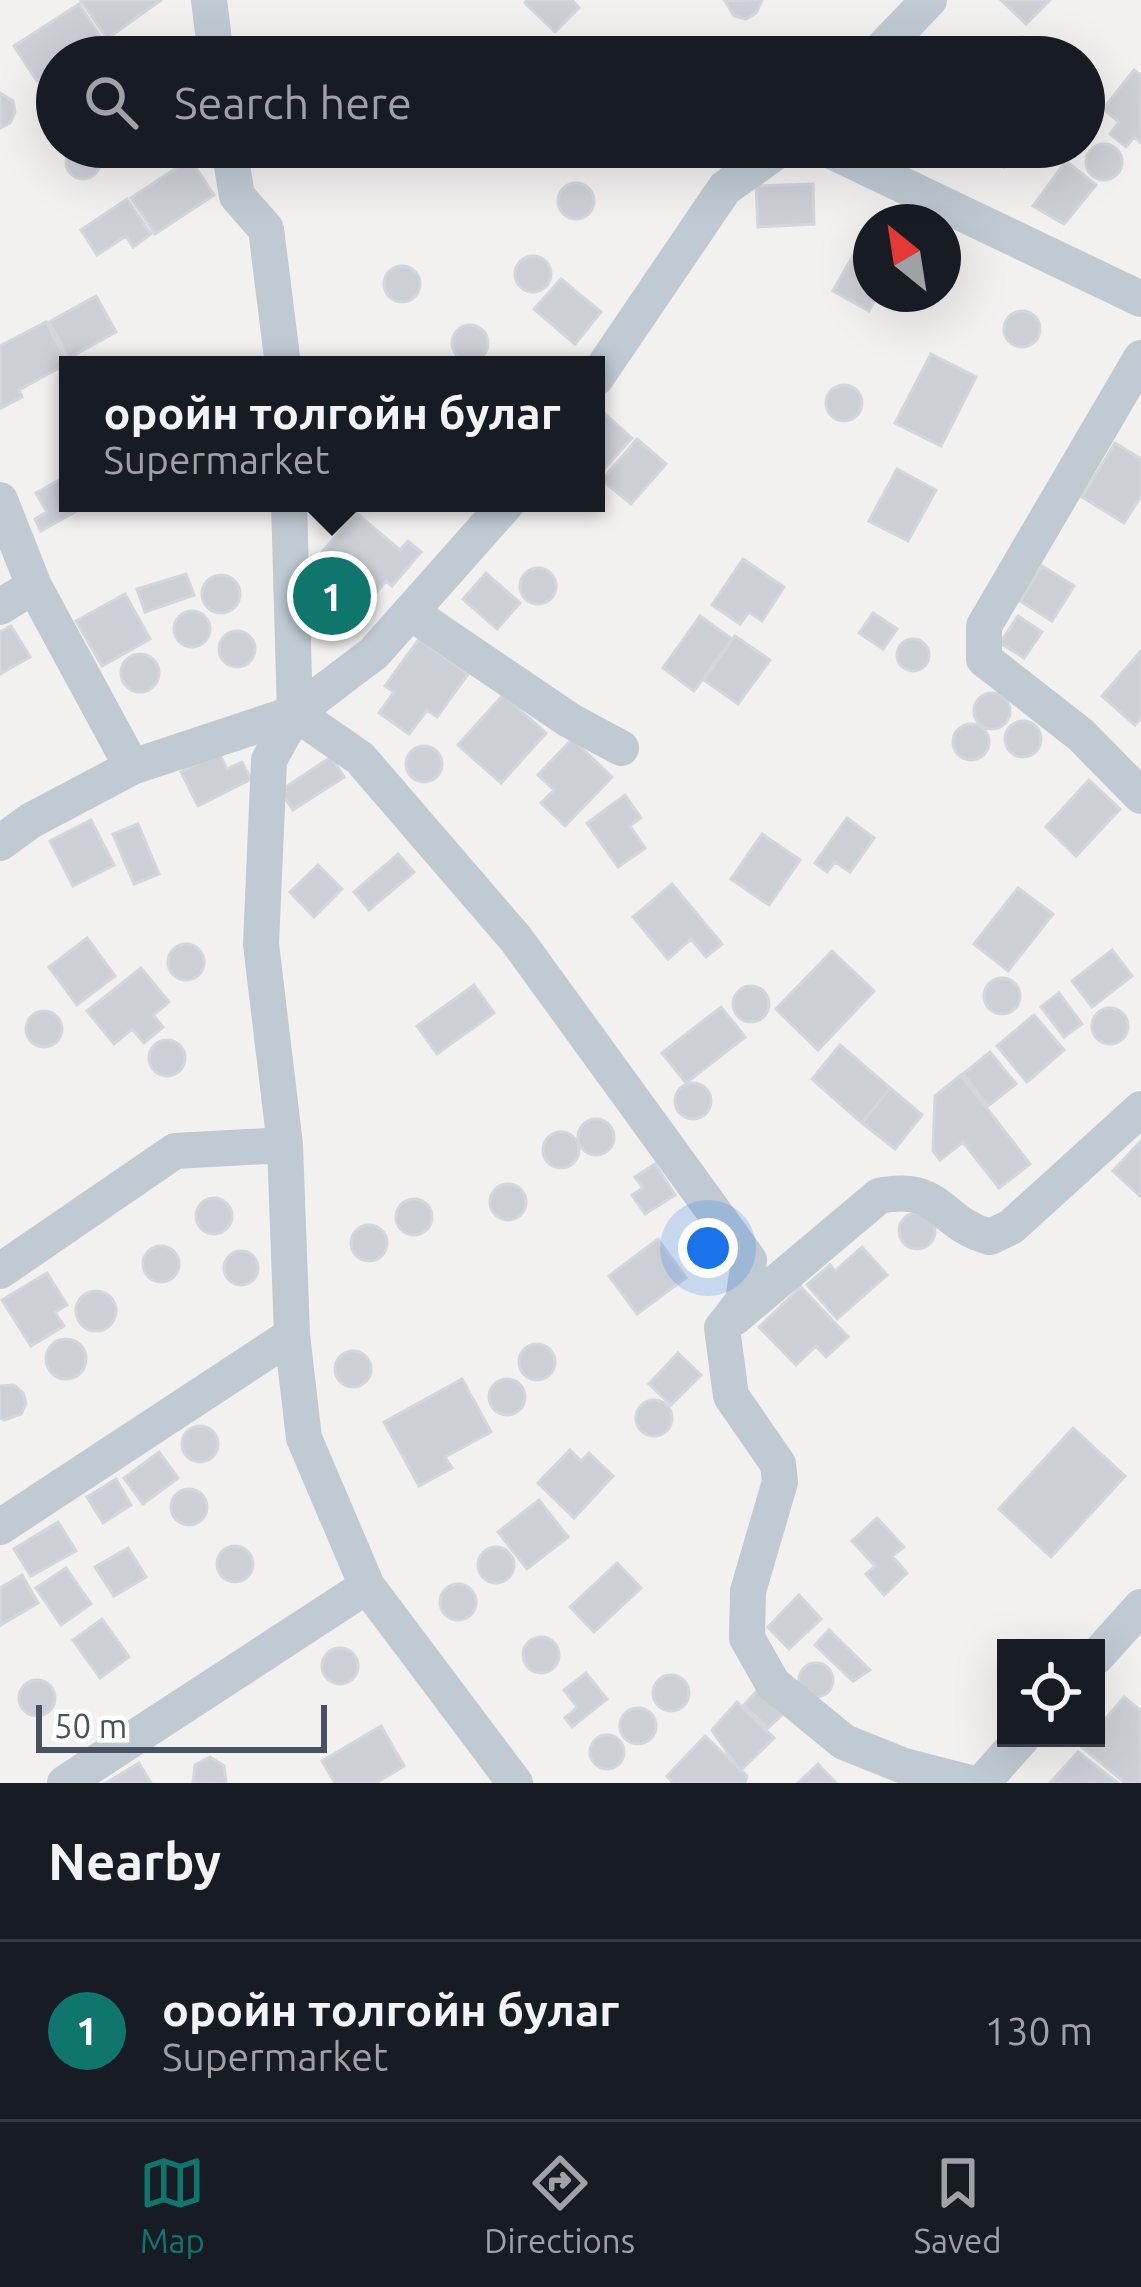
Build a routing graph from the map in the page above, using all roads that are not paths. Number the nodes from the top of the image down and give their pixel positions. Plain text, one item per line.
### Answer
1 (208, 0) edge
2 (929, 0) edge
3 (214, 36) edge
4 (894, 36) edge
5 (232, 168) edge
6 (753, 168) edge
7 (867, 168) edge
8 (1141, 299) edge
9 (282, 356) edge
10 (1141, 358) edge
11 (605, 364) edge
12 (0, 500) edge
13 (289, 512) edge
14 (499, 512) edge
15 (34, 586) junction
16 (0, 608) edge
17 (410, 612) junction
18 (295, 713) junction
19 (621, 748) dead end
20 (131, 767) junction
21 (1141, 796) edge
22 (0, 843) edge
23 (1141, 1109) edge
24 (285, 1145) junction
25 (0, 1271) edge
26 (722, 1328) junction
27 (292, 1335) junction
28 (0, 1527) edge
29 (367, 1586) junction
30 (1141, 1607) edge
31 (1105, 1647) edge
32 (1014, 1747) edge
33 (64, 1783) edge
34 (515, 1783) edge
35 (970, 1783) edge
36 (982, 1783) edge

1 - 3 street
2 - 4 street
5 - 9 street
6 - 11 street
7 - 8 street
10 - 21 street
12 - 15 street
13 - 18 street
14 - 17 street
15 - 16 street
15 - 20 street
17 - 18 street
17 - 19 street
18 - 20 street
18 - 24 street
18 - 26 street
20 - 22 street
23 - 26 street
24 - 25 street
24 - 27 street
26 - 35 street
27 - 28 street
27 - 29 street
29 - 33 street
29 - 34 street
30 - 31 street
32 - 36 street

